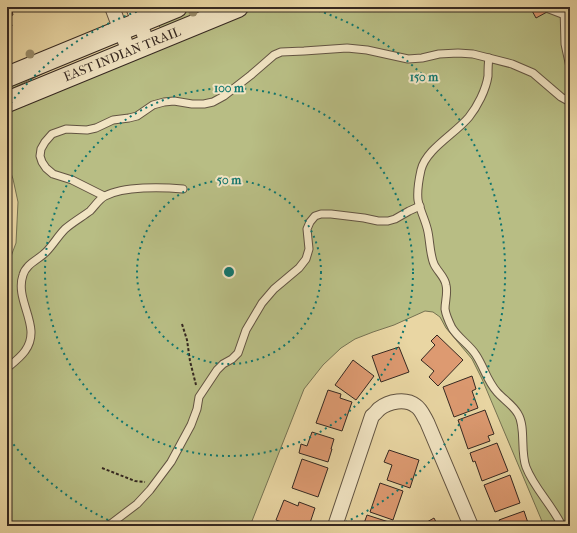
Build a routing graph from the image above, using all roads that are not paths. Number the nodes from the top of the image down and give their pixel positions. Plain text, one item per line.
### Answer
1 (112, 7) edge
2 (177, 7) edge
3 (238, 7) edge
4 (549, 9) dead end
5 (566, 13) edge
6 (136, 15) edge
7 (121, 30) junction
8 (148, 44) junction
9 (128, 52) junction
10 (489, 58) junction
11 (570, 67) edge
12 (7, 77) edge
13 (7, 102) edge
14 (570, 102) edge
15 (183, 189) dead end
16 (104, 196) junction
17 (420, 206) junction
18 (7, 368) edge
19 (108, 526) edge
20 (335, 526) edge
21 (470, 526) edge
22 (562, 526) edge

1 - 7 street
2 - 6 main road, EAST INDIAN TRAIL
3 - 8 main road, EAST INDIAN TRAIL
4 - 5 lane
5 - 11 lane
6 - 7 main road, EAST INDIAN TRAIL
6 - 8 street
7 - 9 street
7 - 12 main road, EAST INDIAN TRAIL
8 - 9 main road, EAST INDIAN TRAIL
9 - 13 main road, EAST INDIAN TRAIL
10 - 14 lane
10 - 16 lane
10 - 17 lane
15 - 16 lane
16 - 18 lane
17 - 19 lane
17 - 22 lane
20 - 21 street

